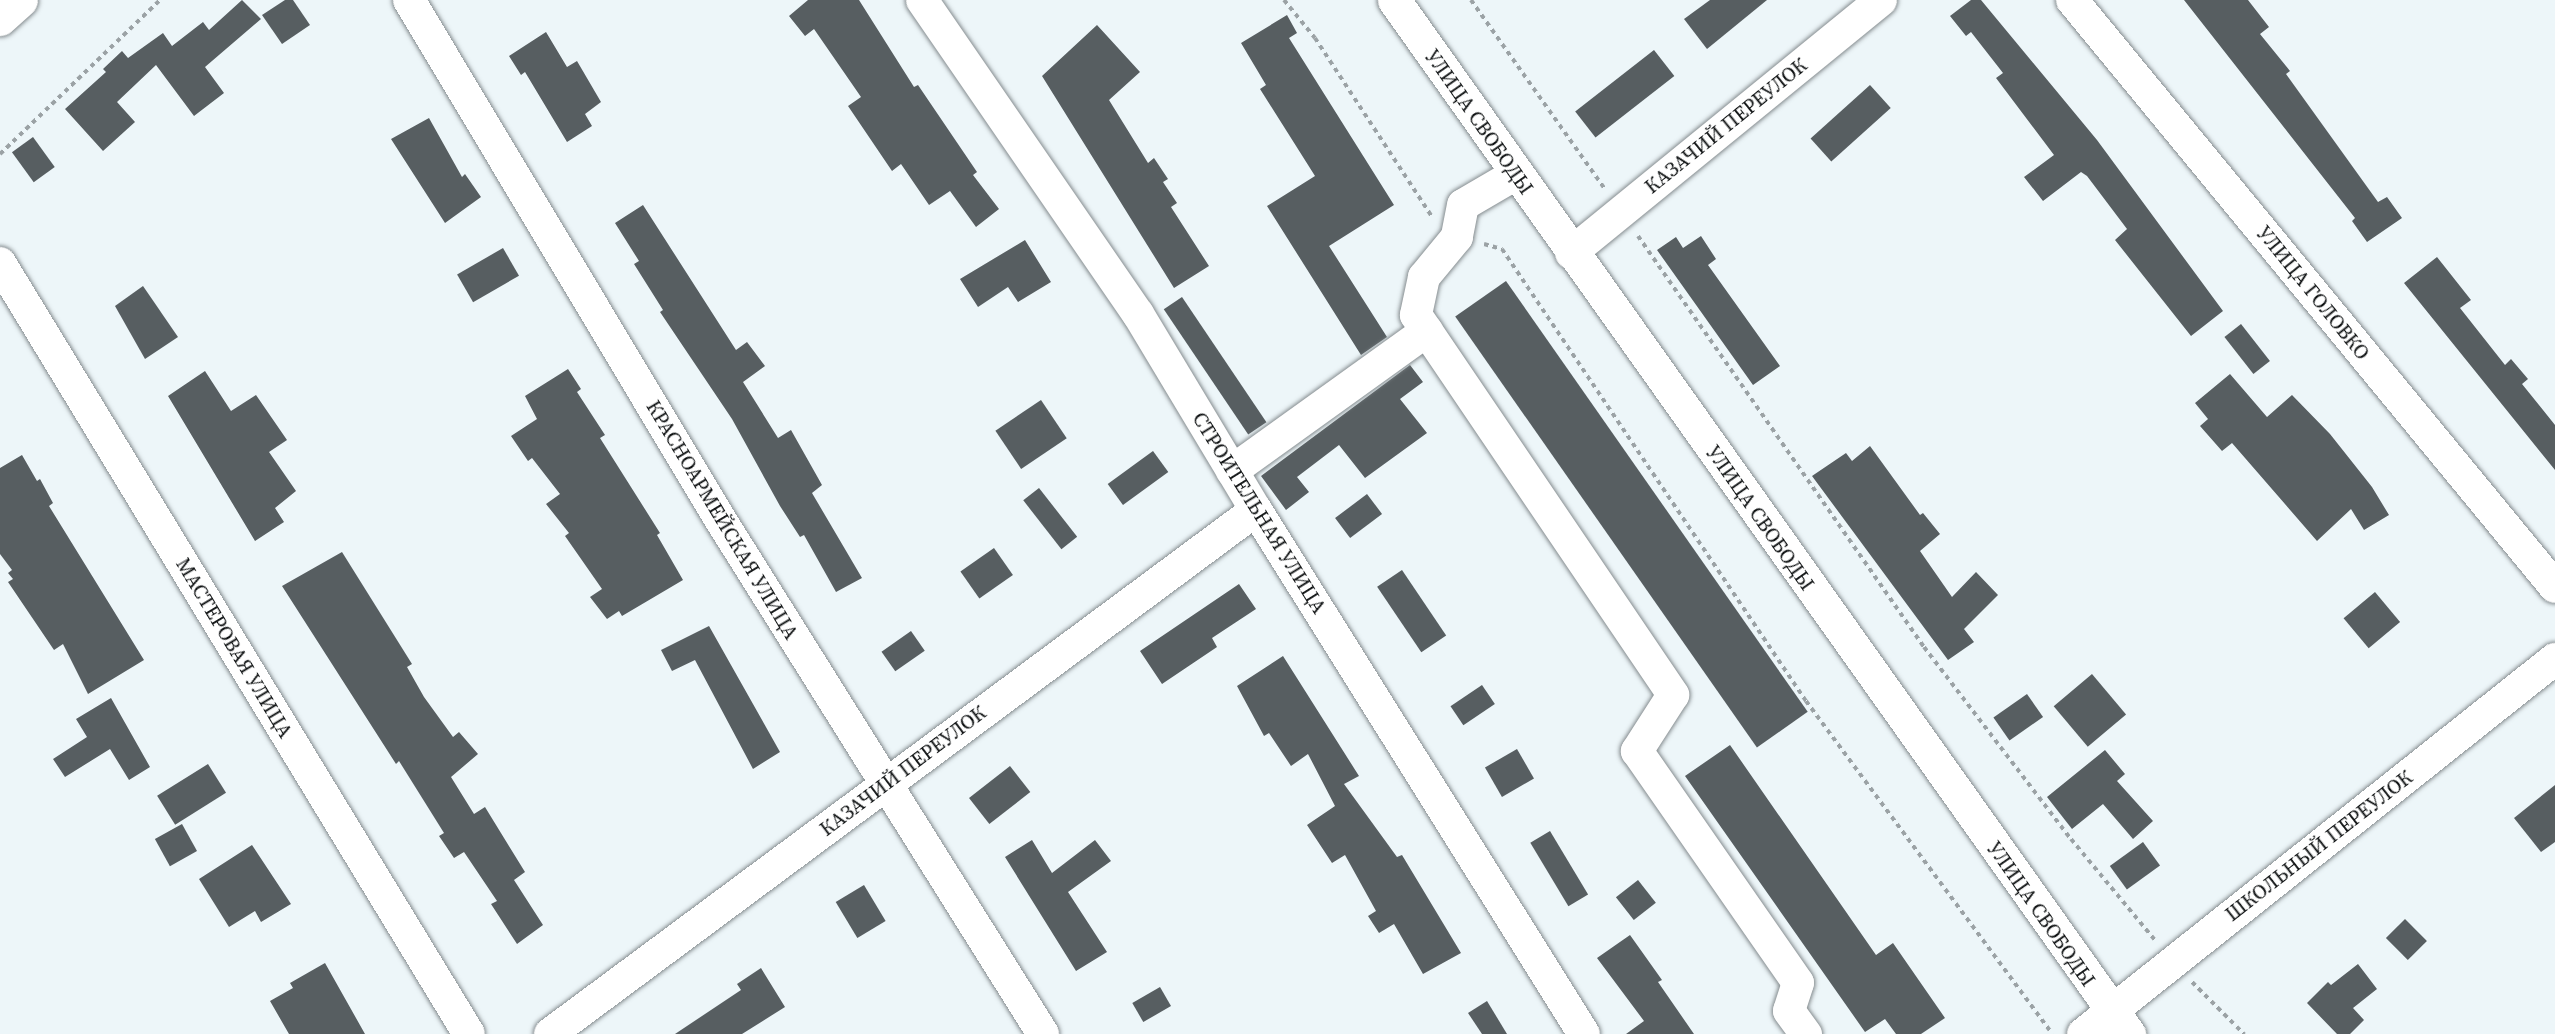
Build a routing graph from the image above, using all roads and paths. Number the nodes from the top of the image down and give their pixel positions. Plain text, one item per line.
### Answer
1 (21, 0) edge
2 (160, 0) edge
3 (409, 0) edge
4 (922, 0) edge
5 (1284, 0) edge
6 (1394, 0) edge
7 (1471, 0) edge
8 (1881, 0) edge
9 (2072, 0) edge
10 (0, 19) edge
11 (0, 154) edge
12 (1516, 174) junction
13 (1621, 212) junction
14 (1457, 237) junction
15 (1571, 253) junction
16 (0, 263) edge
17 (1427, 332) junction
18 (1232, 471) junction
19 (1256, 510) junction
20 (2555, 587) edge
21 (2555, 659) edge
22 (885, 784) junction
23 (2172, 961) junction
24 (2119, 1022) edge
25 (469, 1034) edge
26 (550, 1034) edge
27 (1043, 1034) edge
28 (1584, 1034) edge
29 (1806, 1034) edge
30 (2052, 1034) edge
31 (2083, 1034) edge
32 (2244, 1034) edge

1 - 10 main road
2 - 11 path
3 - 22 street, КРАСНОАРМЕЙСКАЯ УЛИЦА
4 - 18 street, СТРОИТЕЛЬНАЯ УЛИЦА
5 - 14 path
6 - 12 main road, УЛИЦА СВОБОДЫ
7 - 13 path
8 - 13 street, КАЗАЧИЙ ПЕРЕУЛОК
9 - 20 street, УЛИЦА ГОЛОВКО
12 - 14 street
12 - 15 main road, УЛИЦА СВОБОДЫ
13 - 15 street, КАЗАЧИЙ ПЕРЕУЛОК
13 - 23 path
14 - 17 street
14 - 30 path
15 - 24 main road, УЛИЦА СВОБОДЫ
16 - 25 street, МАСТЕРОВАЯ УЛИЦА
17 - 18 street
17 - 29 street
18 - 19 street, СТРОИТЕЛЬНАЯ УЛИЦА
19 - 22 street, КАЗАЧИЙ ПЕРЕУЛОК
19 - 28 street, СТРОИТЕЛЬНАЯ УЛИЦА
21 - 23 street, ШКОЛЬНЫЙ ПЕРЕУЛОК
22 - 26 street, КАЗАЧИЙ ПЕРЕУЛОК
22 - 27 street, КРАСНОАРМЕЙСКАЯ УЛИЦА
23 - 24 street, ШКОЛЬНЫЙ ПЕРЕУЛОК
23 - 32 path
24 - 31 street, ШКОЛЬНЫЙ ПЕРЕУЛОК

